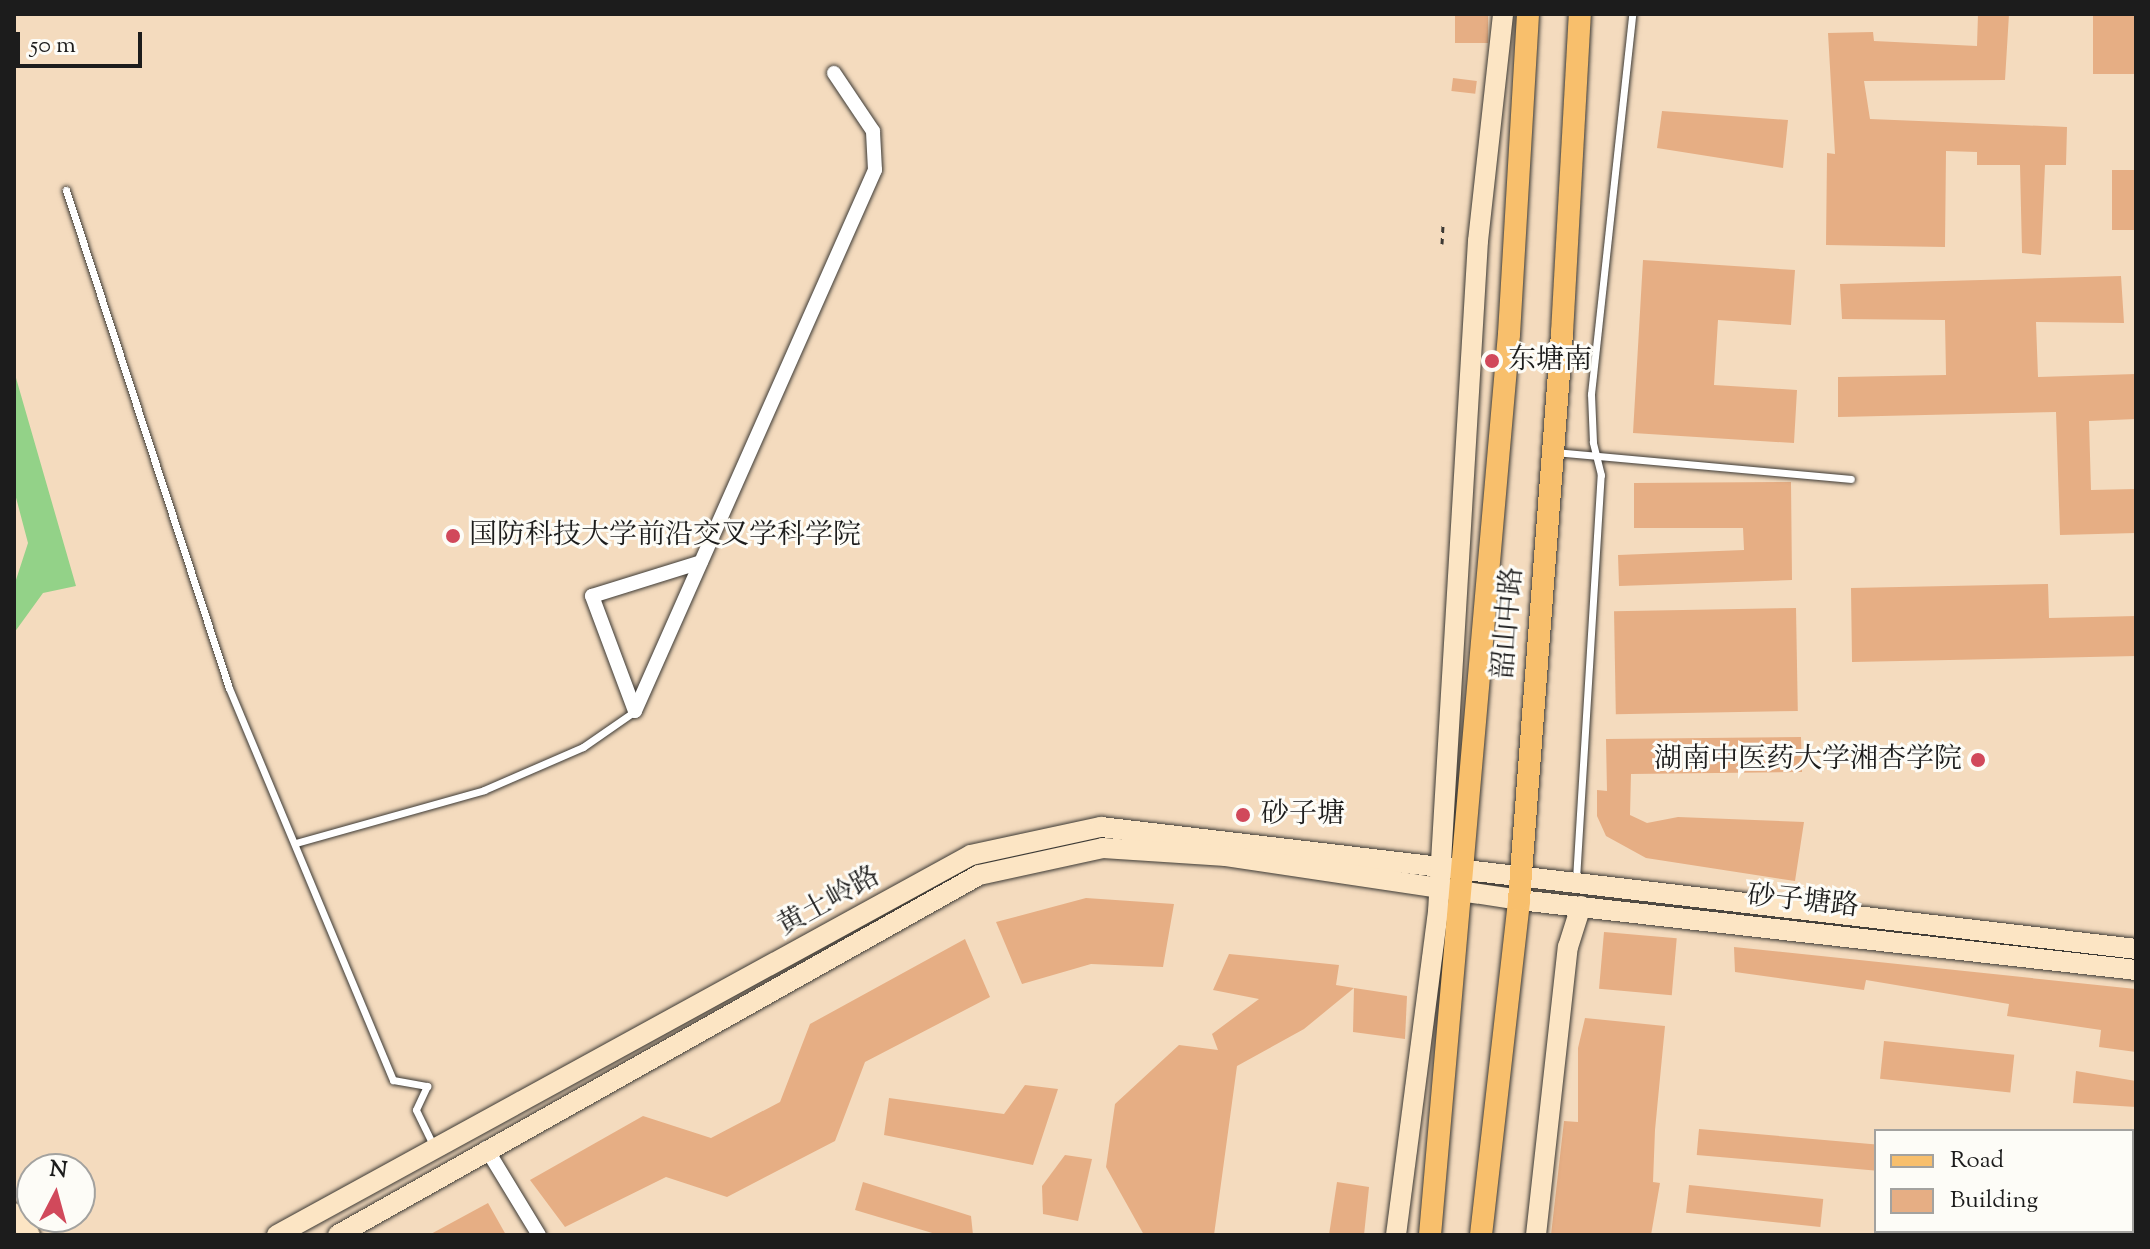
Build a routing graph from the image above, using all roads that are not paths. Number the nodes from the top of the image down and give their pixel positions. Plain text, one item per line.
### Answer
1 (1503, 14) edge
2 (1528, 14) edge
3 (1580, 14) edge
4 (1632, 14) edge
5 (834, 73) dead end
6 (66, 190) dead end
7 (1553, 452) junction
8 (1596, 457) junction
9 (1851, 479) dead end
10 (701, 562) junction
11 (635, 711) junction
12 (296, 843) junction
13 (1437, 874) junction
14 (1519, 874) junction
15 (1464, 878) junction
16 (1576, 882) junction
17 (1519, 900) junction
18 (1581, 906) junction
19 (2136, 949) edge
20 (2136, 970) edge
21 (486, 1148) junction
22 (435, 1151) junction
23 (14, 1213) edge
24 (30, 1235) edge
25 (277, 1235) edge
26 (338, 1235) edge
27 (539, 1235) edge
28 (1396, 1235) edge
29 (1430, 1235) edge
30 (1481, 1235) edge
31 (1536, 1235) edge

1 - 13 street
2 - 15 main road, 韶山中路
3 - 7 main road, 韶山中路
4 - 8 lane
5 - 10 street
6 - 12 lane
7 - 8 lane
7 - 14 main road, 韶山中路
8 - 9 lane
8 - 16 lane
10 - 11 street
10 - 11 street
11 - 12 lane
12 - 22 lane
13 - 15 street, 黄土岭路
13 - 21 street, 黄土岭路
13 - 22 street, 黄土岭路
13 - 28 street
14 - 15 street, 砂子塘路
14 - 16 street, 砂子塘路
14 - 17 main road, 韶山中路
15 - 17 street, 砂子塘路
15 - 29 main road, 韶山中路
16 - 19 street, 砂子塘路
17 - 18 street, 砂子塘路
17 - 30 main road, 韶山中路
18 - 20 street, 砂子塘路
18 - 31 street
21 - 26 street, 黄土岭路
21 - 27 street
22 - 25 street, 黄土岭路
23 - 24 street

